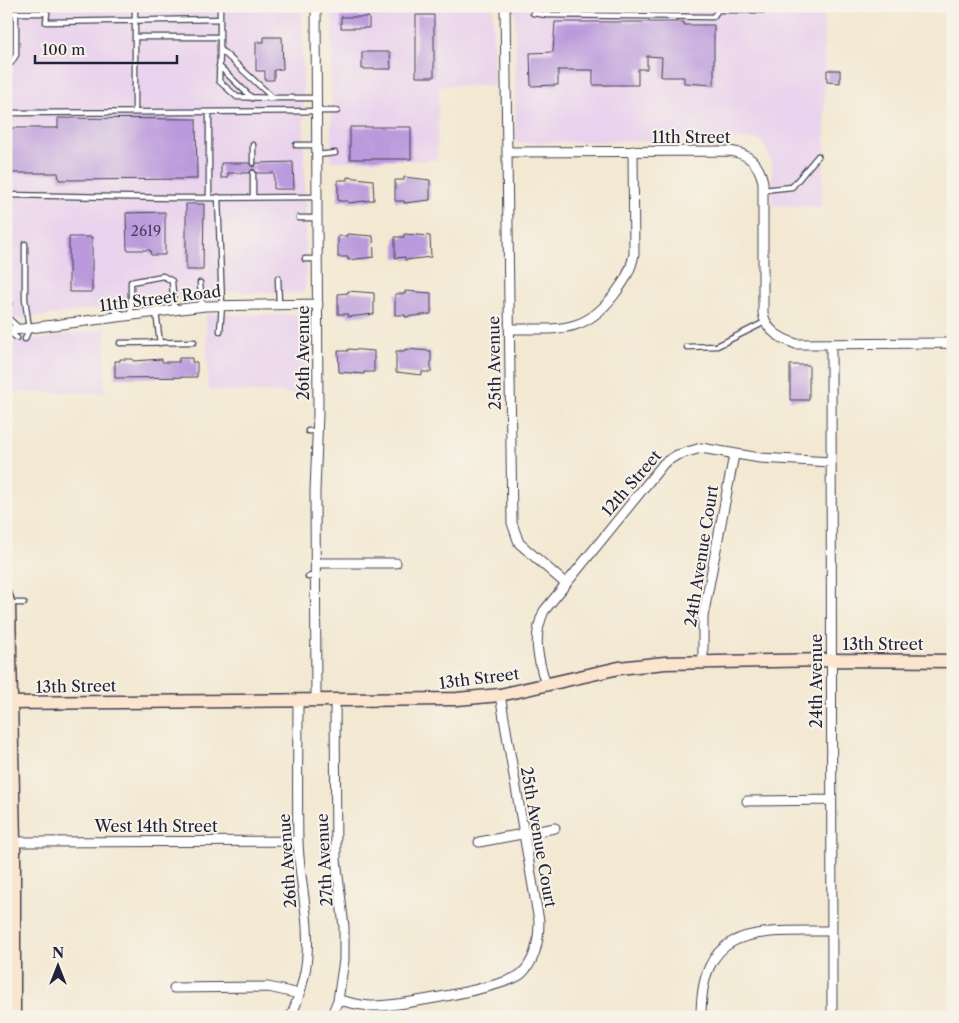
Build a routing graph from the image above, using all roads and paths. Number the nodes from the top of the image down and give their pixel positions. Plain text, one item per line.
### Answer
1 (10, 6) edge
2 (135, 6) edge
3 (220, 6) edge
4 (316, 6) edge
5 (505, 6) edge
6 (717, 8) edge
7 (763, 10) dead end
8 (8, 13) edge
9 (16, 13) junction
10 (534, 13) dead end
11 (220, 19) junction
12 (135, 21) junction
13 (220, 37) junction
14 (135, 38) junction
15 (220, 49) junction
16 (6, 64) edge
17 (220, 66) junction
18 (252, 98) junction
19 (272, 98) junction
20 (316, 98) junction
21 (337, 111) dead end
22 (135, 112) junction
23 (208, 112) junction
24 (316, 112) junction
25 (6, 113) edge
26 (253, 145) dead end
27 (296, 145) dead end
28 (317, 145) junction
29 (633, 151) junction
30 (508, 152) junction
31 (335, 153) dead end
32 (317, 156) junction
33 (818, 156) dead end
34 (253, 163) dead end
35 (253, 173) dead end
36 (763, 190) junction
37 (6, 195) edge
38 (253, 197) junction
39 (317, 197) junction
40 (209, 198) junction
41 (218, 198) junction
42 (299, 218) dead end
43 (317, 218) junction
44 (25, 244) dead end
45 (305, 259) dead end
46 (317, 259) junction
47 (278, 278) dead end
48 (200, 283) dead end
49 (279, 304) junction
50 (318, 304) junction
51 (222, 305) junction
52 (202, 306) junction
53 (114, 310) dead end
54 (174, 310) junction
55 (156, 312) junction
56 (130, 316) junction
57 (9, 319) dead end
58 (765, 322) junction
59 (510, 329) junction
60 (7, 331) edge
61 (220, 331) dead end
62 (22, 332) junction
63 (25, 339) dead end
64 (194, 342) dead end
65 (120, 343) dead end
66 (160, 343) junction
67 (831, 345) junction
68 (953, 346) edge
69 (687, 347) dead end
70 (734, 454) junction
71 (831, 462) junction
72 (396, 562) dead end
73 (316, 563) junction
74 (566, 584) junction
75 (7, 599) edge
76 (24, 603) dead end
77 (831, 660) junction
78 (953, 661) edge
79 (703, 662) junction
80 (546, 685) junction
81 (500, 695) junction
82 (298, 700) junction
83 (316, 700) junction
84 (335, 700) junction
85 (8, 703) edge
86 (831, 800) junction
87 (747, 801) dead end
88 (555, 828) dead end
89 (524, 834) junction
90 (298, 841) junction
91 (14, 842) junction
92 (479, 842) dead end
93 (831, 931) junction
94 (174, 988) dead end
95 (300, 994) junction
96 (338, 1000) junction
97 (14, 1017) edge
98 (291, 1017) edge
99 (331, 1017) edge
100 (701, 1017) edge
101 (832, 1017) edge

1 - 8 lane
2 - 12 lane
3 - 11 lane
4 - 20 street, 26th Avenue
5 - 30 street, 25th Avenue
6 - 7 lane
6 - 10 lane
8 - 9 lane
9 - 12 lane
9 - 16 lane
11 - 12 lane
11 - 13 lane
12 - 14 lane
13 - 14 lane
13 - 15 lane
14 - 22 lane
15 - 17 lane
15 - 19 lane
17 - 18 lane
17 - 18 lane
18 - 19 lane
19 - 20 lane
20 - 24 street, 26th Avenue
21 - 24 lane
22 - 23 lane
22 - 25 lane
23 - 24 lane
23 - 40 lane
24 - 28 street, 26th Avenue
26 - 34 lane
27 - 28 lane
28 - 32 street, 26th Avenue
29 - 30 street, 11th Street
29 - 36 street, 11th Street
29 - 59 street
30 - 59 street, 25th Avenue
31 - 32 lane
32 - 39 street, 26th Avenue
33 - 36 lane
35 - 38 lane
36 - 58 street, 11th Street
37 - 40 lane
38 - 39 lane
38 - 41 lane
39 - 43 street, 26th Avenue
40 - 41 lane
41 - 51 lane
42 - 43 lane
43 - 46 street, 26th Avenue
44 - 62 lane
45 - 46 lane
46 - 50 street, 26th Avenue
47 - 49 lane
48 - 52 lane
49 - 50 street, 11th Street Road
49 - 51 street, 11th Street Road
50 - 73 street, 26th Avenue
51 - 52 street, 11th Street Road
51 - 61 lane
52 - 54 street, 11th Street Road
53 - 56 lane
54 - 55 street, 11th Street Road
54 - 56 lane
55 - 56 street, 11th Street Road
55 - 66 lane
56 - 62 street, 11th Street Road
57 - 62 lane
58 - 67 street
58 - 69 lane
59 - 74 street, 25th Avenue
60 - 62 street, 11th Street Road
62 - 63 lane
64 - 66 lane
65 - 66 lane
67 - 68 street
67 - 71 street, 24th Avenue
70 - 71 street, 12th Street
70 - 74 street, 12th Street
70 - 79 street, 24th Avenue Court
71 - 77 street, 24th Avenue
72 - 73 street
73 - 83 street, 26th Avenue
74 - 80 street
75 - 76 lane
75 - 85 street
77 - 78 street, 13th Street
77 - 79 street, 13th Street
77 - 86 street, 24th Avenue
79 - 80 street, 13th Street
80 - 81 street, 13th Street
81 - 84 street, 13th Street
81 - 89 street, 25th Avenue Court
82 - 83 street, 13th Street
82 - 85 street, 13th Street
82 - 90 street, 26th Avenue
83 - 84 street, 13th Street
84 - 96 street, 27th Avenue
85 - 91 street
86 - 87 street
86 - 93 street, 24th Avenue
88 - 89 street
89 - 92 street
89 - 96 street, 25th Avenue Court
90 - 91 street, West 14th Street
90 - 95 street, 26th Avenue
91 - 97 street
93 - 100 street
93 - 101 street, 24th Avenue
94 - 95 street
95 - 98 street, 26th Avenue
96 - 99 street, 27th Avenue

